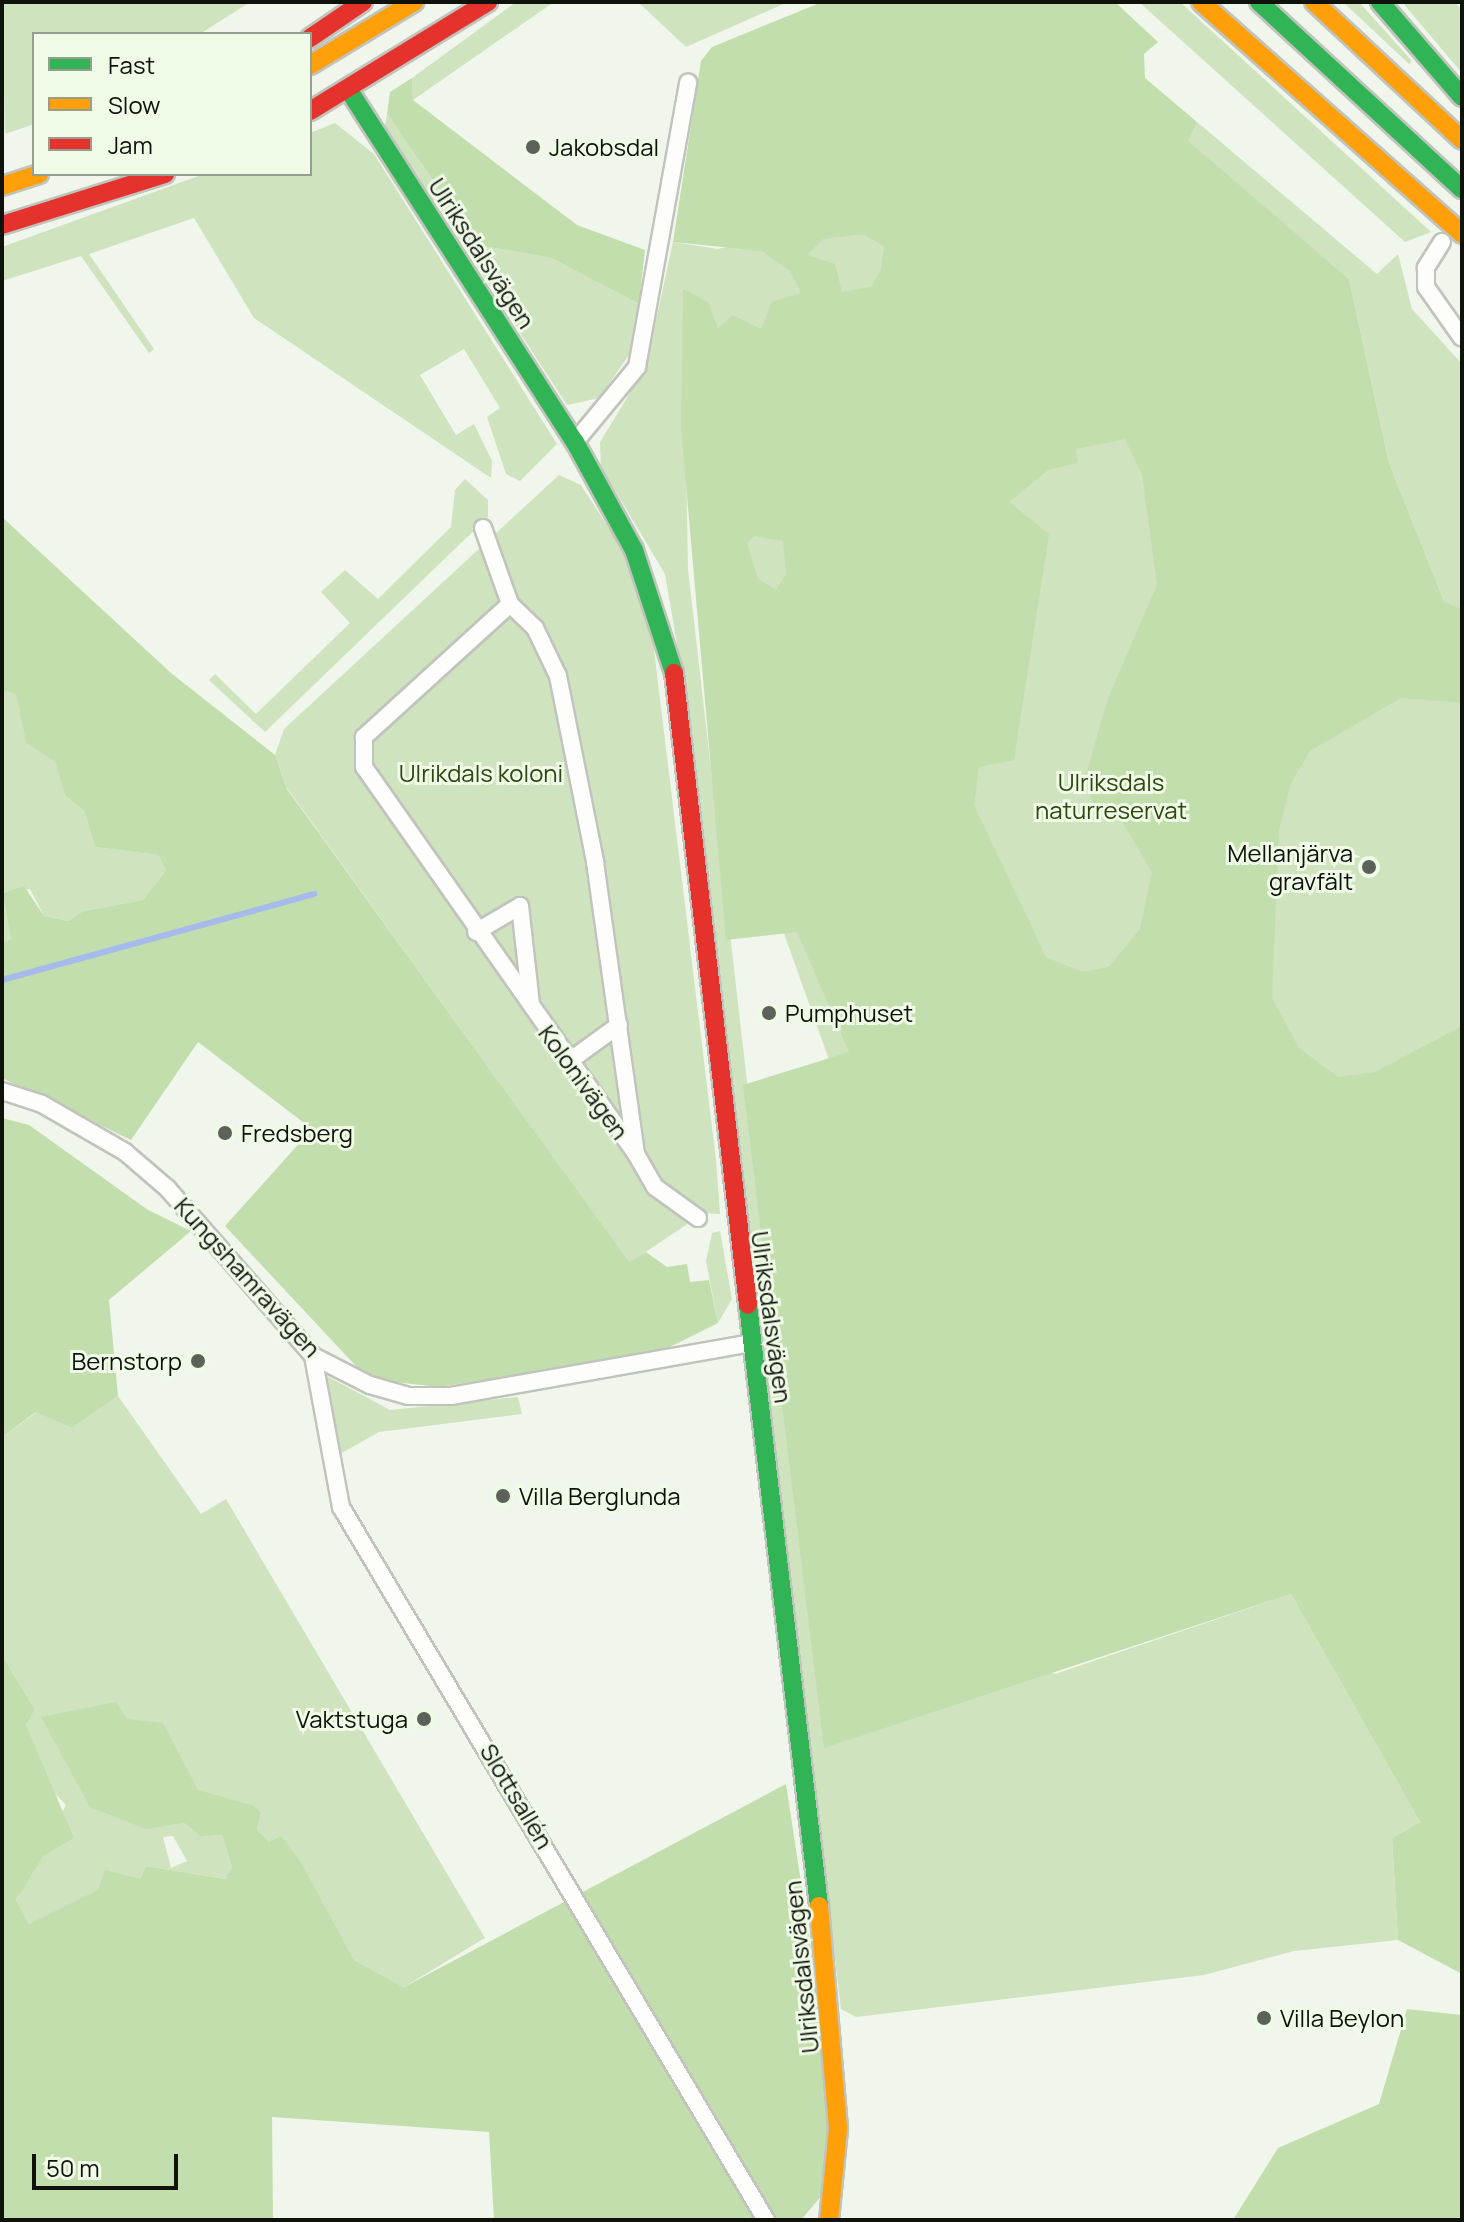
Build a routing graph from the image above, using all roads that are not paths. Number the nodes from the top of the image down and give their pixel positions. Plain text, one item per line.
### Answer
1 (363, 2) edge
2 (414, 2) edge
3 (488, 2) edge
4 (1201, 2) edge
5 (1259, 2) edge
6 (1314, 2) edge
7 (1380, 2) edge
8 (312, 37) edge
9 (312, 64) edge
10 (688, 83) dead end
11 (348, 89) junction
12 (1462, 97) edge
13 (312, 110) edge
14 (1462, 140) edge
15 (33, 176) edge
16 (159, 176) edge
17 (2, 186) edge
18 (1462, 189) edge
19 (2, 225) edge
20 (1462, 234) edge
21 (1442, 242) dead end
22 (1462, 338) edge
23 (575, 442) junction
24 (483, 528) dead end
25 (510, 604) junction
26 (476, 932) junction
27 (531, 1009) junction
28 (619, 1025) junction
29 (568, 1062) junction
30 (2, 1091) edge
31 (636, 1154) junction
32 (698, 1218) dead end
33 (752, 1343) junction
34 (313, 1356) junction
35 (766, 2220) edge
36 (829, 2220) edge

1 - 8 main road
2 - 9 main road
3 - 11 main road
4 - 20 main road
5 - 18 main road
6 - 14 main road
7 - 12 main road
10 - 23 street
11 - 13 main road
11 - 23 main road, Ulriksdalsvägen
15 - 17 main road
16 - 19 main road
21 - 22 street
23 - 33 main road, Ulriksdalsvägen
24 - 25 street, Kolonivägen
25 - 26 street, Kolonivägen
25 - 28 street, Kolonivägen
26 - 27 street, Kolonivägen
26 - 27 street
27 - 29 street, Kolonivägen
28 - 29 street
28 - 31 street, Kolonivägen
29 - 31 street, Kolonivägen
30 - 34 street, Kungshamravägen
31 - 32 street
33 - 34 street, Kungshamravägen
33 - 36 main road, Ulriksdalsvägen
34 - 35 street, Slottsallén

